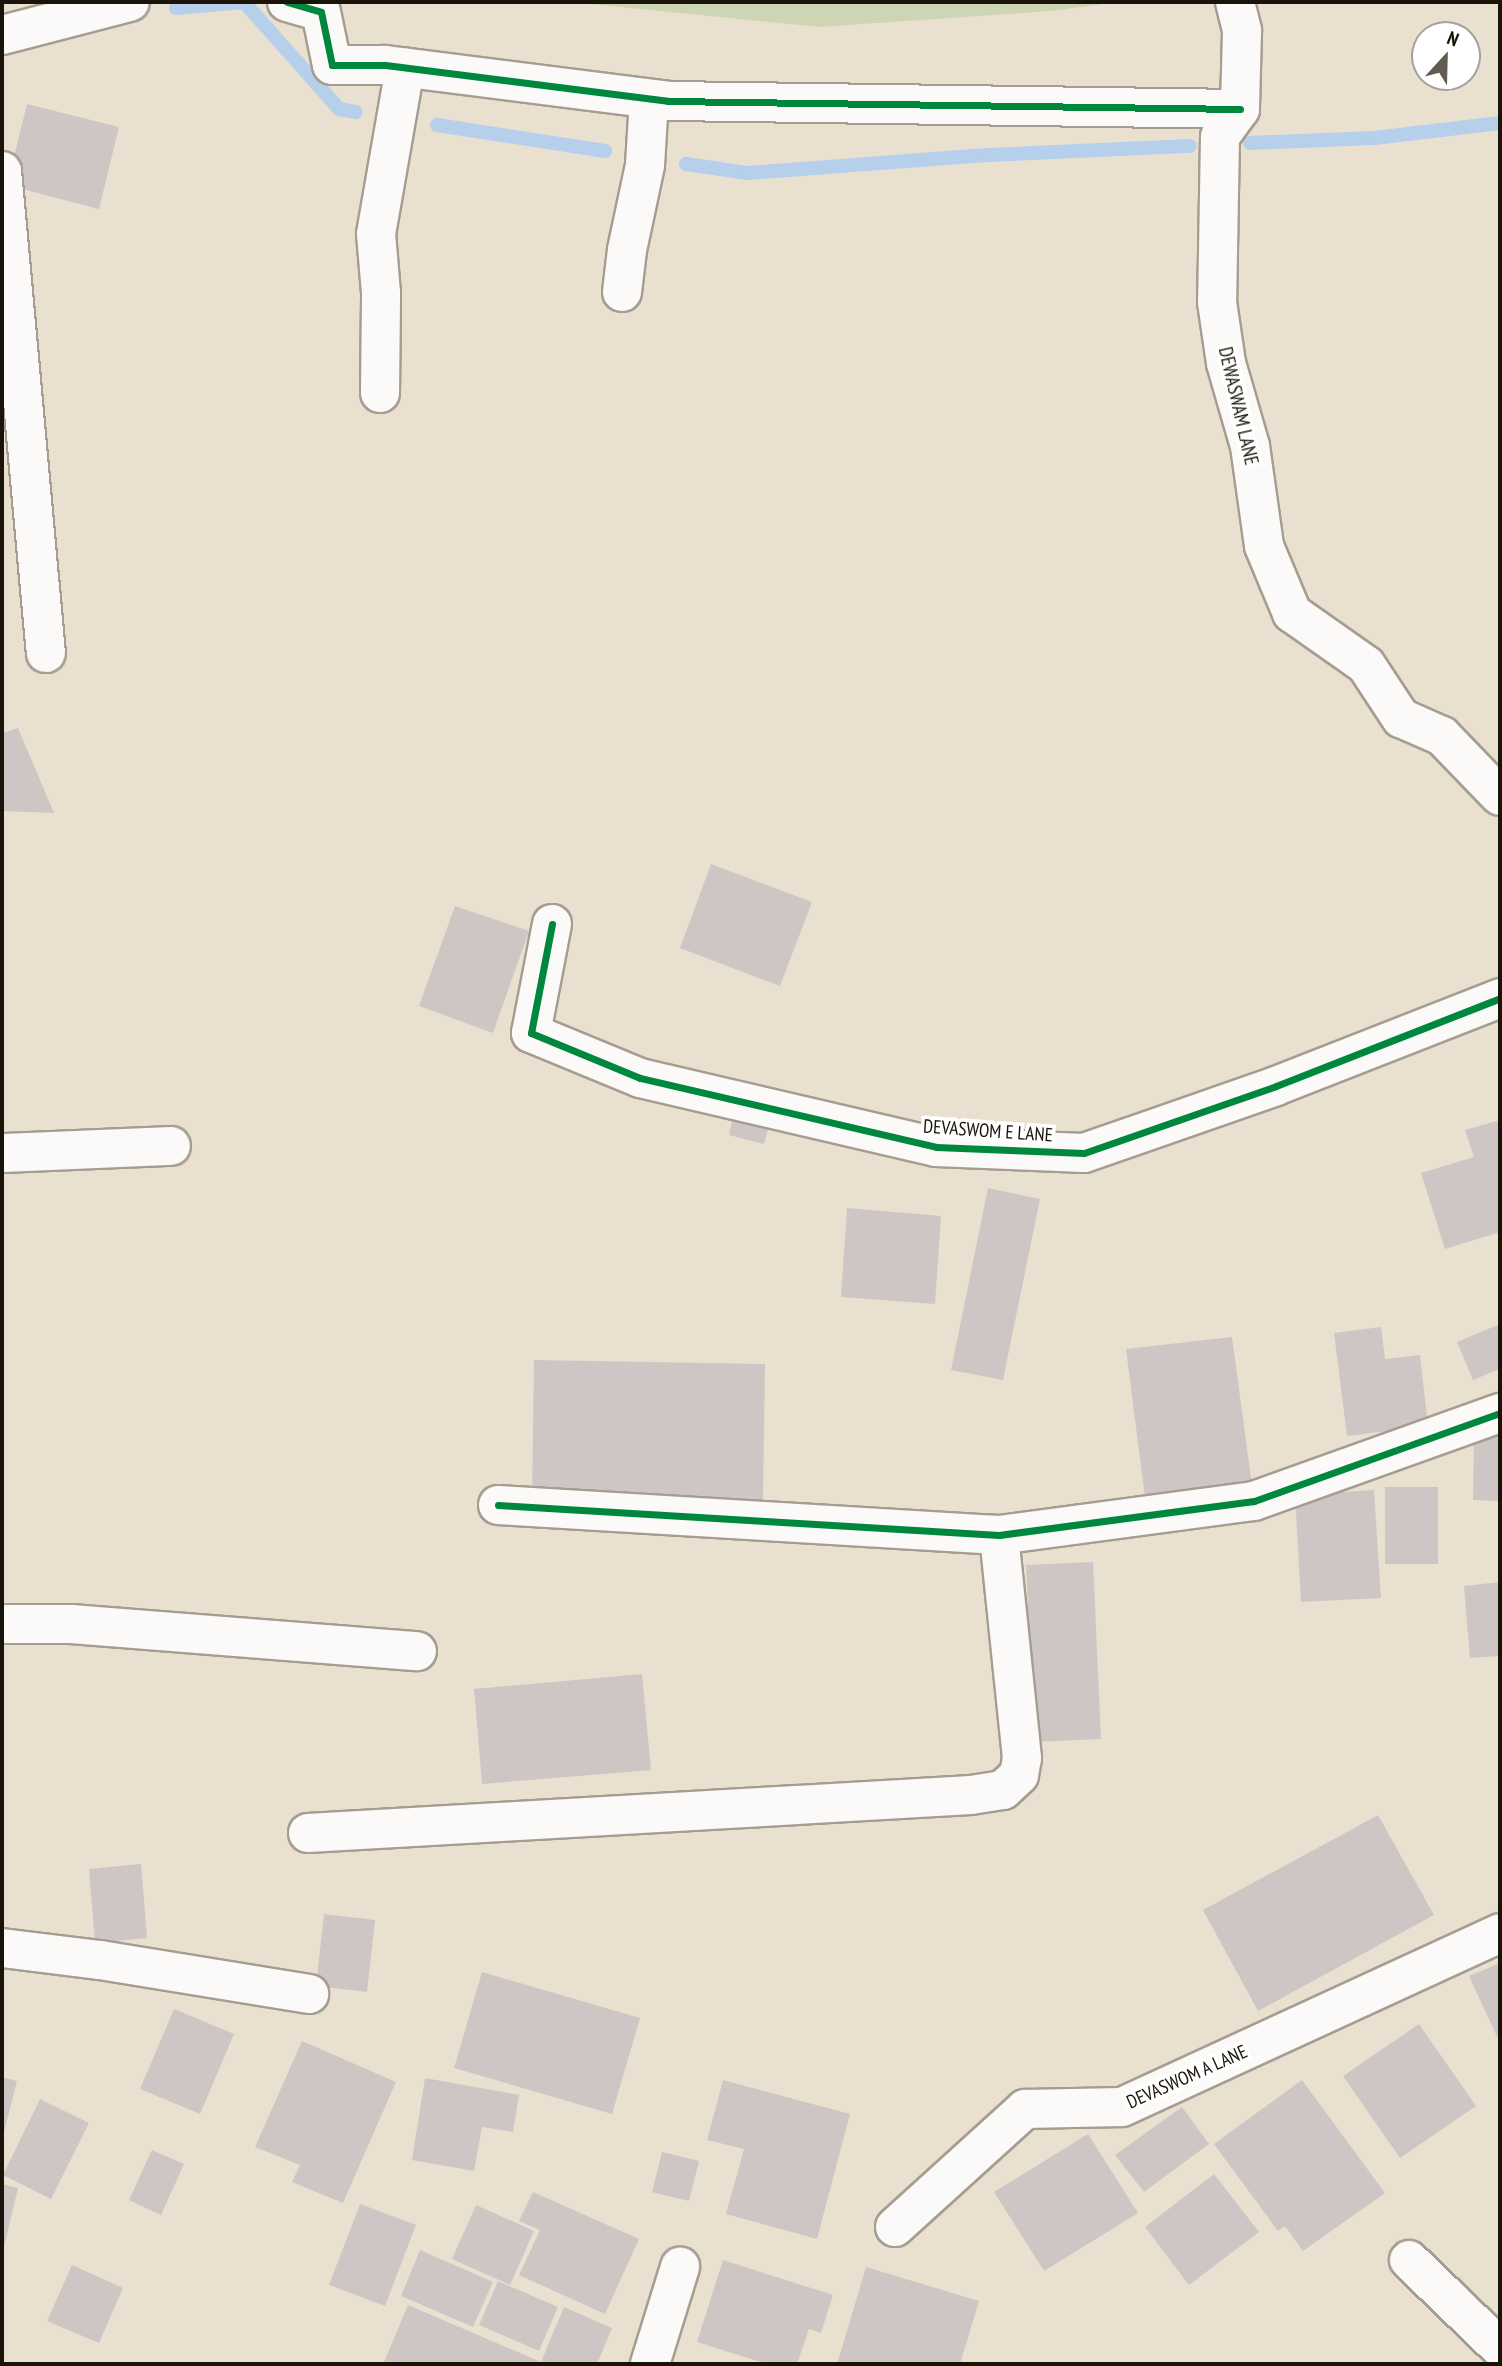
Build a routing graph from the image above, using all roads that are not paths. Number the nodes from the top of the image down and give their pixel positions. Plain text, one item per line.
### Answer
1 (130, 2) edge
2 (287, 2) edge
3 (1235, 2) edge
4 (2, 35) edge
5 (405, 68) junction
6 (649, 99) junction
7 (1240, 109) junction
8 (2, 171) edge
9 (622, 292) dead end
10 (380, 393) dead end
11 (46, 653) dead end
12 (1500, 796) edge
13 (552, 925) dead end
14 (1500, 998) edge
15 (171, 1146) dead end
16 (2, 1153) edge
17 (1500, 1413) edge
18 (498, 1505) dead end
19 (999, 1535) junction
20 (2, 1624) edge
21 (417, 1651) dead end
22 (308, 1833) dead end
23 (1500, 1933) edge
24 (2, 1948) edge
25 (309, 1994) dead end
26 (894, 2227) dead end
27 (1409, 2260) dead end
28 (680, 2267) dead end
29 (1500, 2348) edge
30 (650, 2364) edge

1 - 4 street
2 - 5 street
3 - 7 street
5 - 6 street
5 - 10 street
6 - 7 street
6 - 9 street
7 - 12 street, DEWASWAM LANE
8 - 11 street
13 - 14 street, DEVASWOM E LANE
15 - 16 street
17 - 19 street
18 - 19 street
19 - 22 street
20 - 21 street
23 - 26 street, DEVASWOM A LANE
24 - 25 street
27 - 29 street
28 - 30 street

